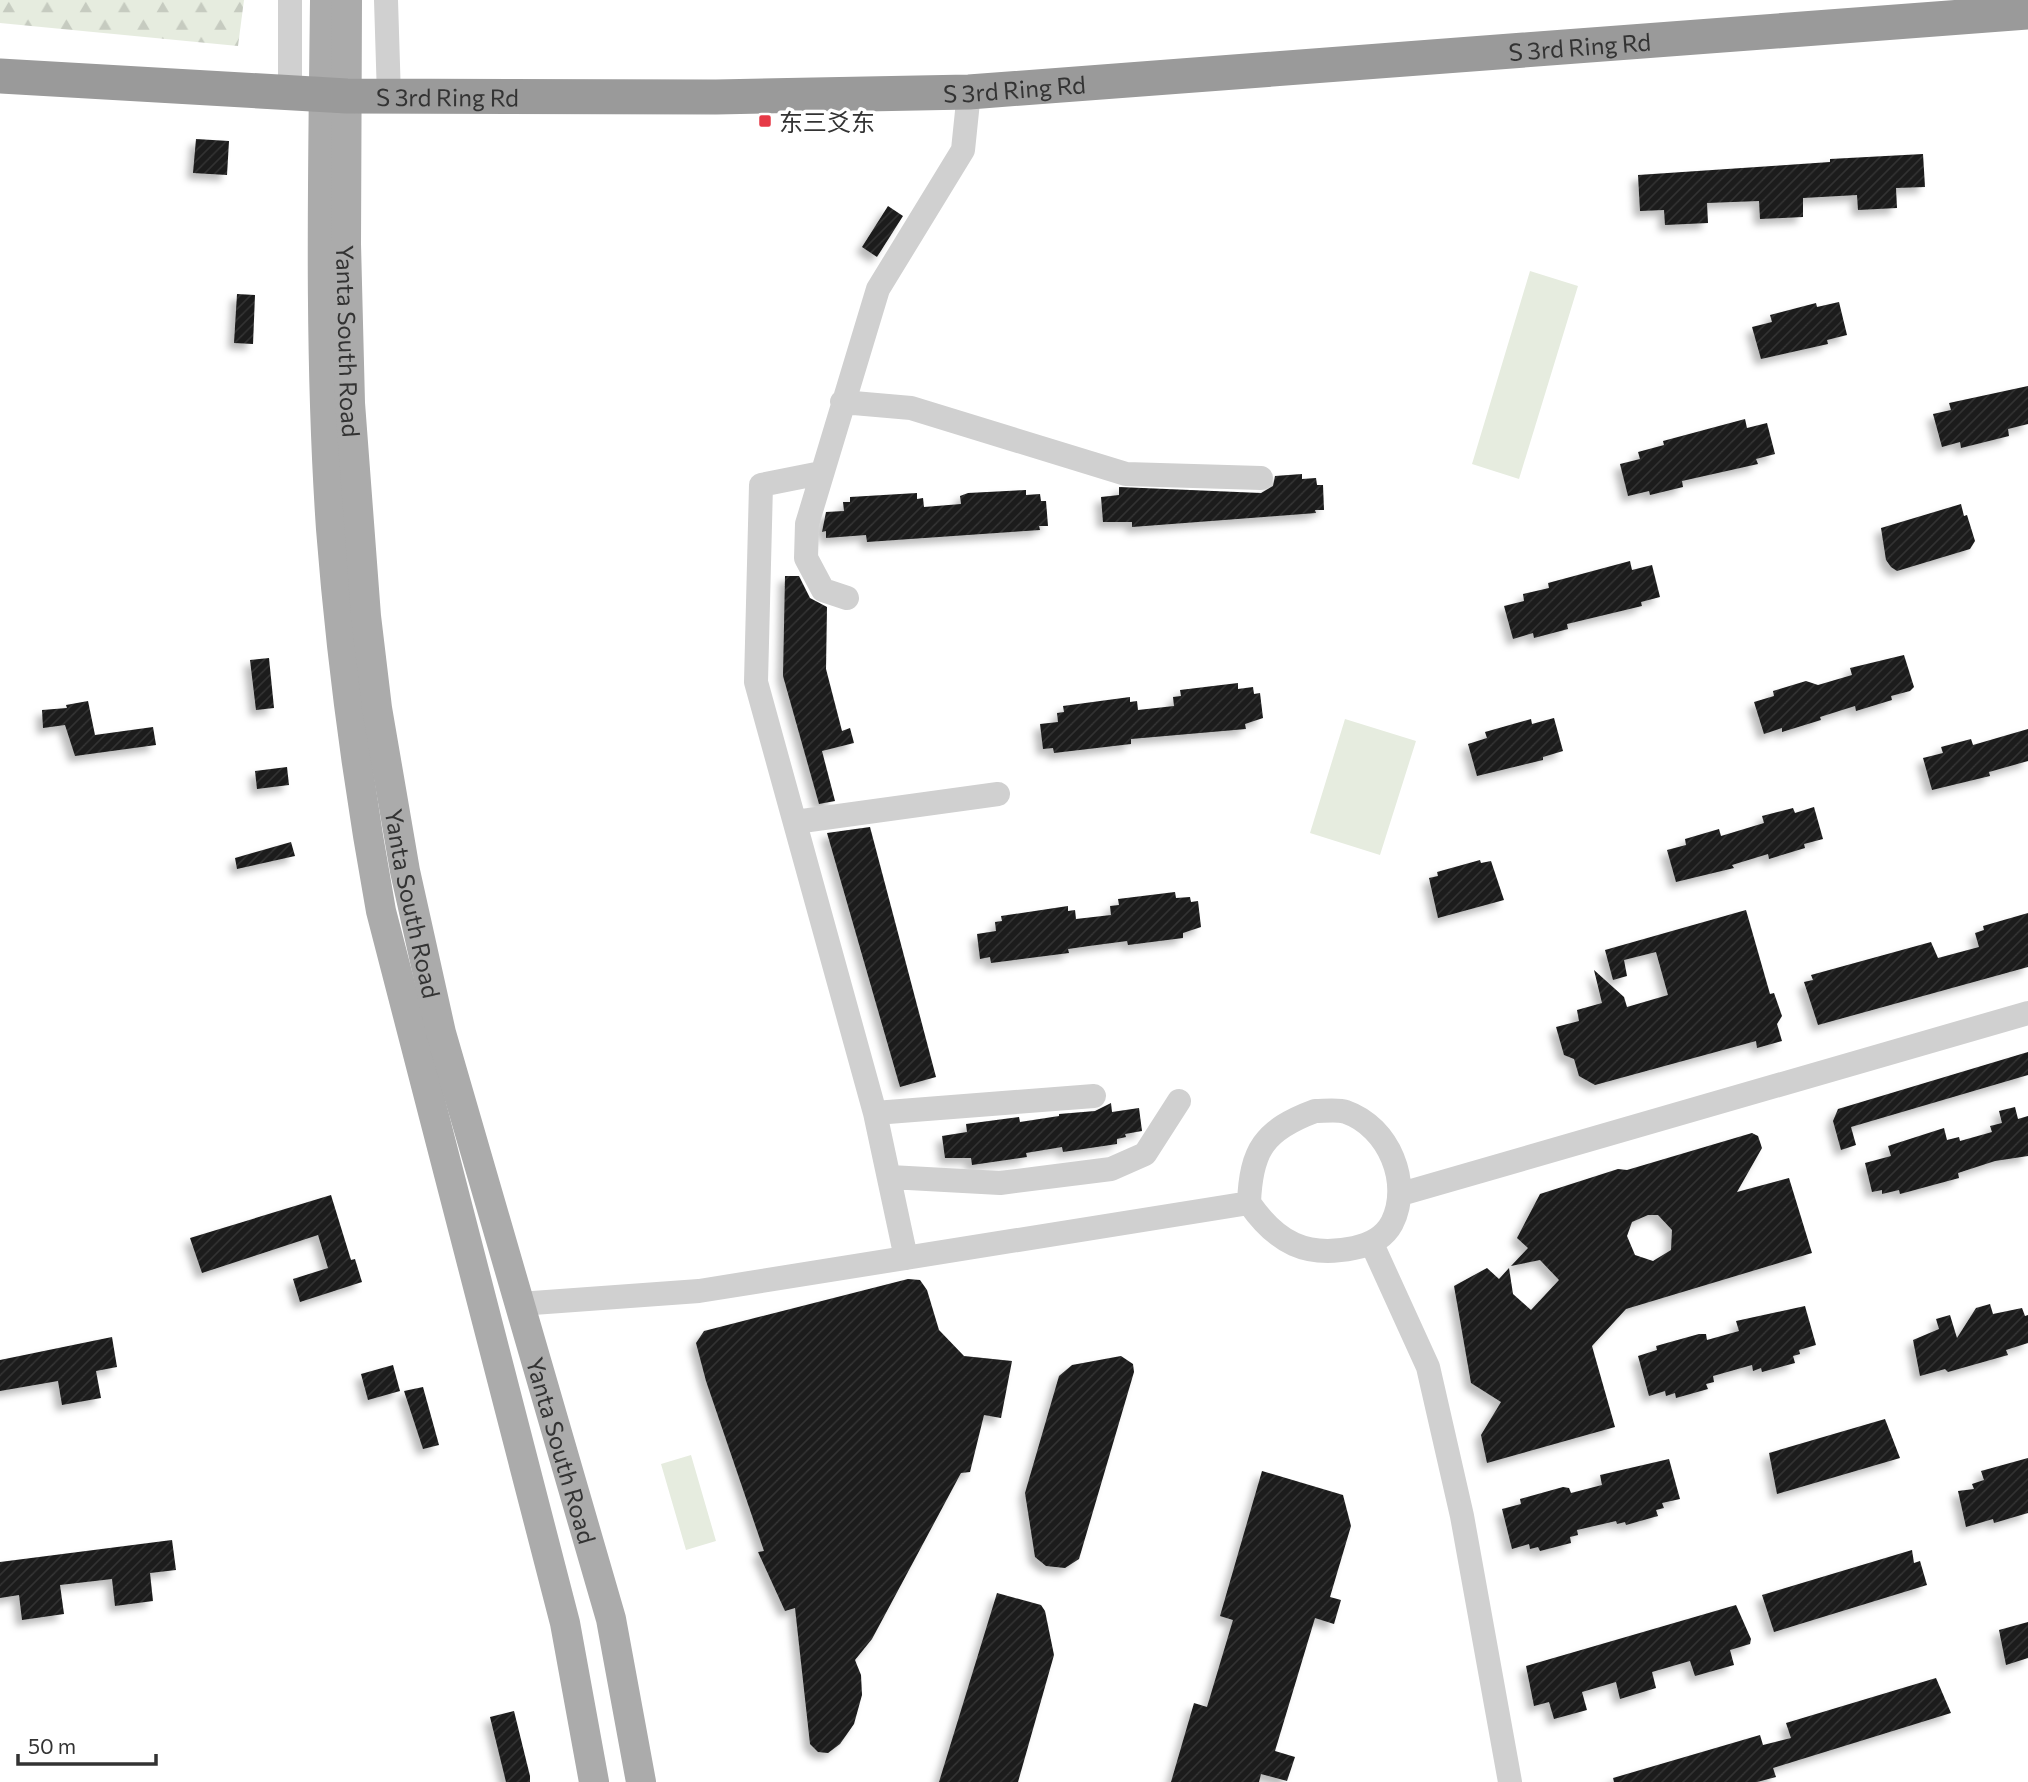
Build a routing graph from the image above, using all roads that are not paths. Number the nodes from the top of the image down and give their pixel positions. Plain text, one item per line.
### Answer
1 (290, 0) edge
2 (325, 0) edge
3 (347, 0) edge
4 (386, 0) edge
5 (2028, 12) edge
6 (0, 76) edge
7 (969, 92) junction
8 (321, 95) junction
9 (388, 97) junction
10 (842, 402) junction
11 (821, 473) junction
12 (1261, 478) dead end
13 (847, 598) dead end
14 (998, 794) dead end
15 (795, 822) junction
16 (2028, 1013) edge
17 (1094, 1096) dead end
18 (1180, 1101) dead end
19 (875, 1113) junction
20 (890, 1177) junction
21 (1401, 1194) junction
22 (1249, 1203) junction
23 (1372, 1244) junction
24 (906, 1258) junction
25 (519, 1304) junction
26 (594, 1782) edge
27 (641, 1782) edge
28 (1510, 1782) edge

1 - 8 street
2 - 8 main road, Yanta South Road
3 - 8 main road, Yanta South Road
4 - 9 street
5 - 7 highway, S 3rd Ring Rd
6 - 8 highway, S 3rd Ring Rd
7 - 9 highway, S 3rd Ring Rd
7 - 10 street
8 - 9 highway, S 3rd Ring Rd
8 - 25 main road, Yanta South Road
8 - 26 main road, Yanta South Road
10 - 11 street
10 - 12 street
11 - 13 street
11 - 15 street
14 - 15 street
15 - 19 street
16 - 21 street
17 - 19 street
18 - 20 street
19 - 20 street
20 - 24 street
21 - 22 street
21 - 23 street
22 - 23 street
22 - 24 street
23 - 28 street
24 - 25 street
25 - 27 main road, Yanta South Road

